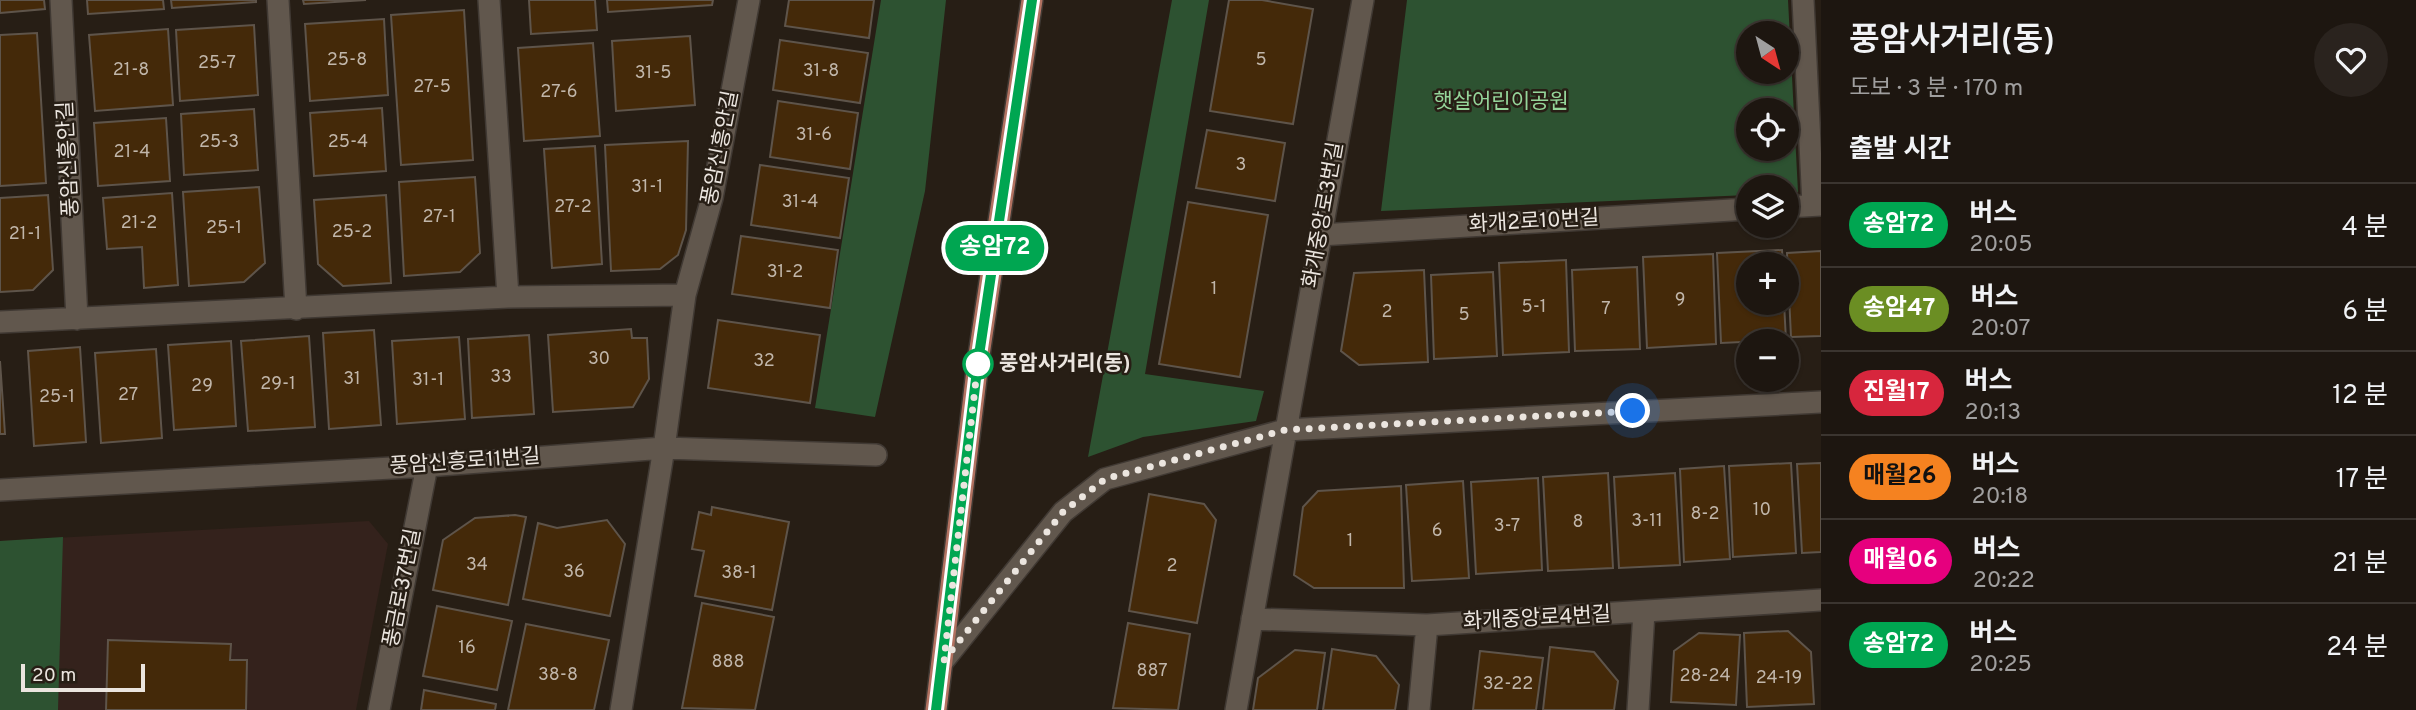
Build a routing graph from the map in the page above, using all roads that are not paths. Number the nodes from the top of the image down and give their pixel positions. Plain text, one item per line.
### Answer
1 (61, 0) edge
2 (278, 0) edge
3 (489, 0) edge
4 (749, 0) edge
5 (1032, 0) edge
6 (1363, 0) edge
7 (1803, 0) edge
8 (1817, 205) edge
9 (1799, 206) edge
10 (1736, 210) edge
11 (1320, 235) junction
12 (685, 295) junction
13 (508, 297) junction
14 (296, 309) junction
15 (77, 319) junction
16 (0, 322) edge
17 (1821, 402) edge
18 (1285, 430) junction
19 (664, 448) junction
20 (876, 455) dead end
21 (427, 466) junction
22 (0, 490) edge
23 (1821, 600) edge
24 (1644, 612) junction
25 (1252, 619) junction
26 (1427, 625) junction
27 (944, 660) junction
28 (379, 710) edge
29 (621, 710) edge
30 (936, 710) edge
31 (1236, 710) edge
32 (1419, 710) edge
33 (1638, 710) edge

1 - 15 street, 풍암신흥안길
2 - 14 street
3 - 13 street
4 - 12 street, 풍암신흥안길
5 - 27 main road
6 - 11 street, 화개중앙로3번길
7 - 8 street
8 - 9 street
10 - 11 street, 화개2로10번길
11 - 18 street, 화개중앙로3번길
12 - 13 street
12 - 19 street, 풍암신흥안길
13 - 14 street
14 - 15 street
15 - 16 street
17 - 18 street
18 - 25 street
18 - 27 street
19 - 20 street, 풍암신흥로11번길
19 - 21 street, 풍암신흥로11번길
19 - 29 street
21 - 22 street, 풍암신흥로11번길
21 - 28 street, 풍금로37번길
23 - 24 street, 화개중앙로4번길
24 - 26 street, 화개중앙로4번길
24 - 33 street
25 - 26 street, 화개중앙로4번길
25 - 31 street
26 - 32 street
27 - 30 main road

